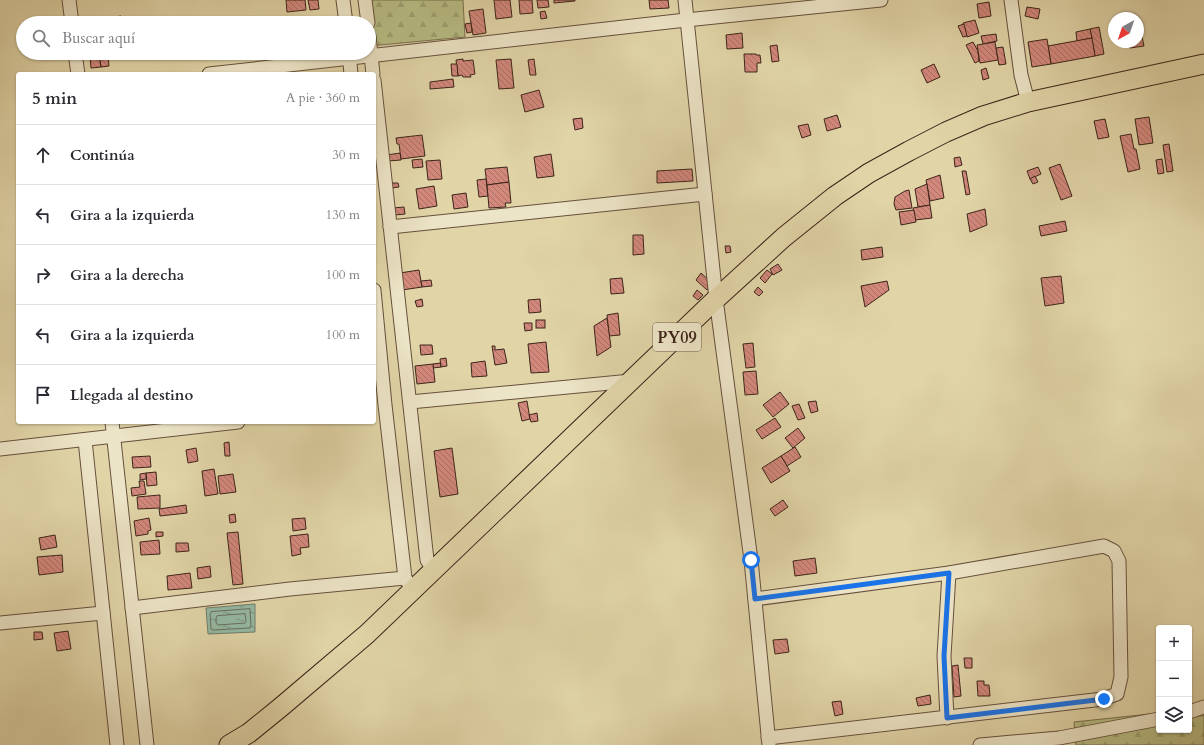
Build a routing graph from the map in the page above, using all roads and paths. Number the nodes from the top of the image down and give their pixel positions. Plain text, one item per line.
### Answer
1 (69, 0) edge
2 (343, 0) edge
3 (365, 0) edge
4 (685, 0) edge
5 (881, 0) edge
6 (1011, 0) edge
7 (71, 16) edge
8 (345, 16) edge
9 (367, 16) edge
10 (686, 20) junction
11 (376, 54) edge
12 (76, 60) edge
13 (312, 60) edge
14 (350, 60) edge
15 (372, 60) edge
16 (1204, 64) edge
17 (78, 72) edge
18 (224, 72) edge
19 (351, 72) edge
20 (373, 72) edge
21 (376, 98) edge
22 (1028, 102) junction
23 (705, 194) junction
24 (390, 227) junction
25 (716, 299) junction
26 (376, 328) edge
27 (631, 381) junction
28 (410, 402) junction
29 (380, 405) edge
30 (112, 424) edge
31 (220, 424) edge
32 (114, 436) junction
33 (85, 440) junction
34 (0, 449) edge
35 (433, 570) junction
36 (949, 573) junction
37 (409, 584) junction
38 (755, 599) junction
39 (132, 608) junction
40 (103, 612) junction
41 (0, 624) edge
42 (1204, 707) edge
43 (1192, 711) edge
44 (947, 718) junction
45 (1156, 720) edge
46 (769, 741) edge
47 (117, 745) edge
48 (147, 745) edge
49 (229, 745) edge
50 (980, 745) edge

1 - 7 street
2 - 8 street
3 - 9 street
4 - 10 street
5 - 10 street
6 - 22 street
10 - 11 street
10 - 23 street
12 - 17 street
13 - 18 street
14 - 19 street
15 - 20 street
16 - 22 highway, PY09
21 - 24 street
22 - 25 highway, PY09
23 - 24 street
23 - 25 street
24 - 28 street
25 - 27 highway, PY09
25 - 38 street
26 - 29 street
27 - 28 street
27 - 35 highway, PY09
28 - 35 street
29 - 37 street
30 - 32 street
31 - 32 street
32 - 33 street
32 - 39 street
33 - 34 street
33 - 40 street
35 - 37 highway, PY09
36 - 38 street
36 - 44 street
36 - 44 street
37 - 39 street
37 - 49 highway, PY09
38 - 46 street
39 - 48 street
40 - 41 street
40 - 47 street
42 - 43 street
44 - 46 street
45 - 50 street

